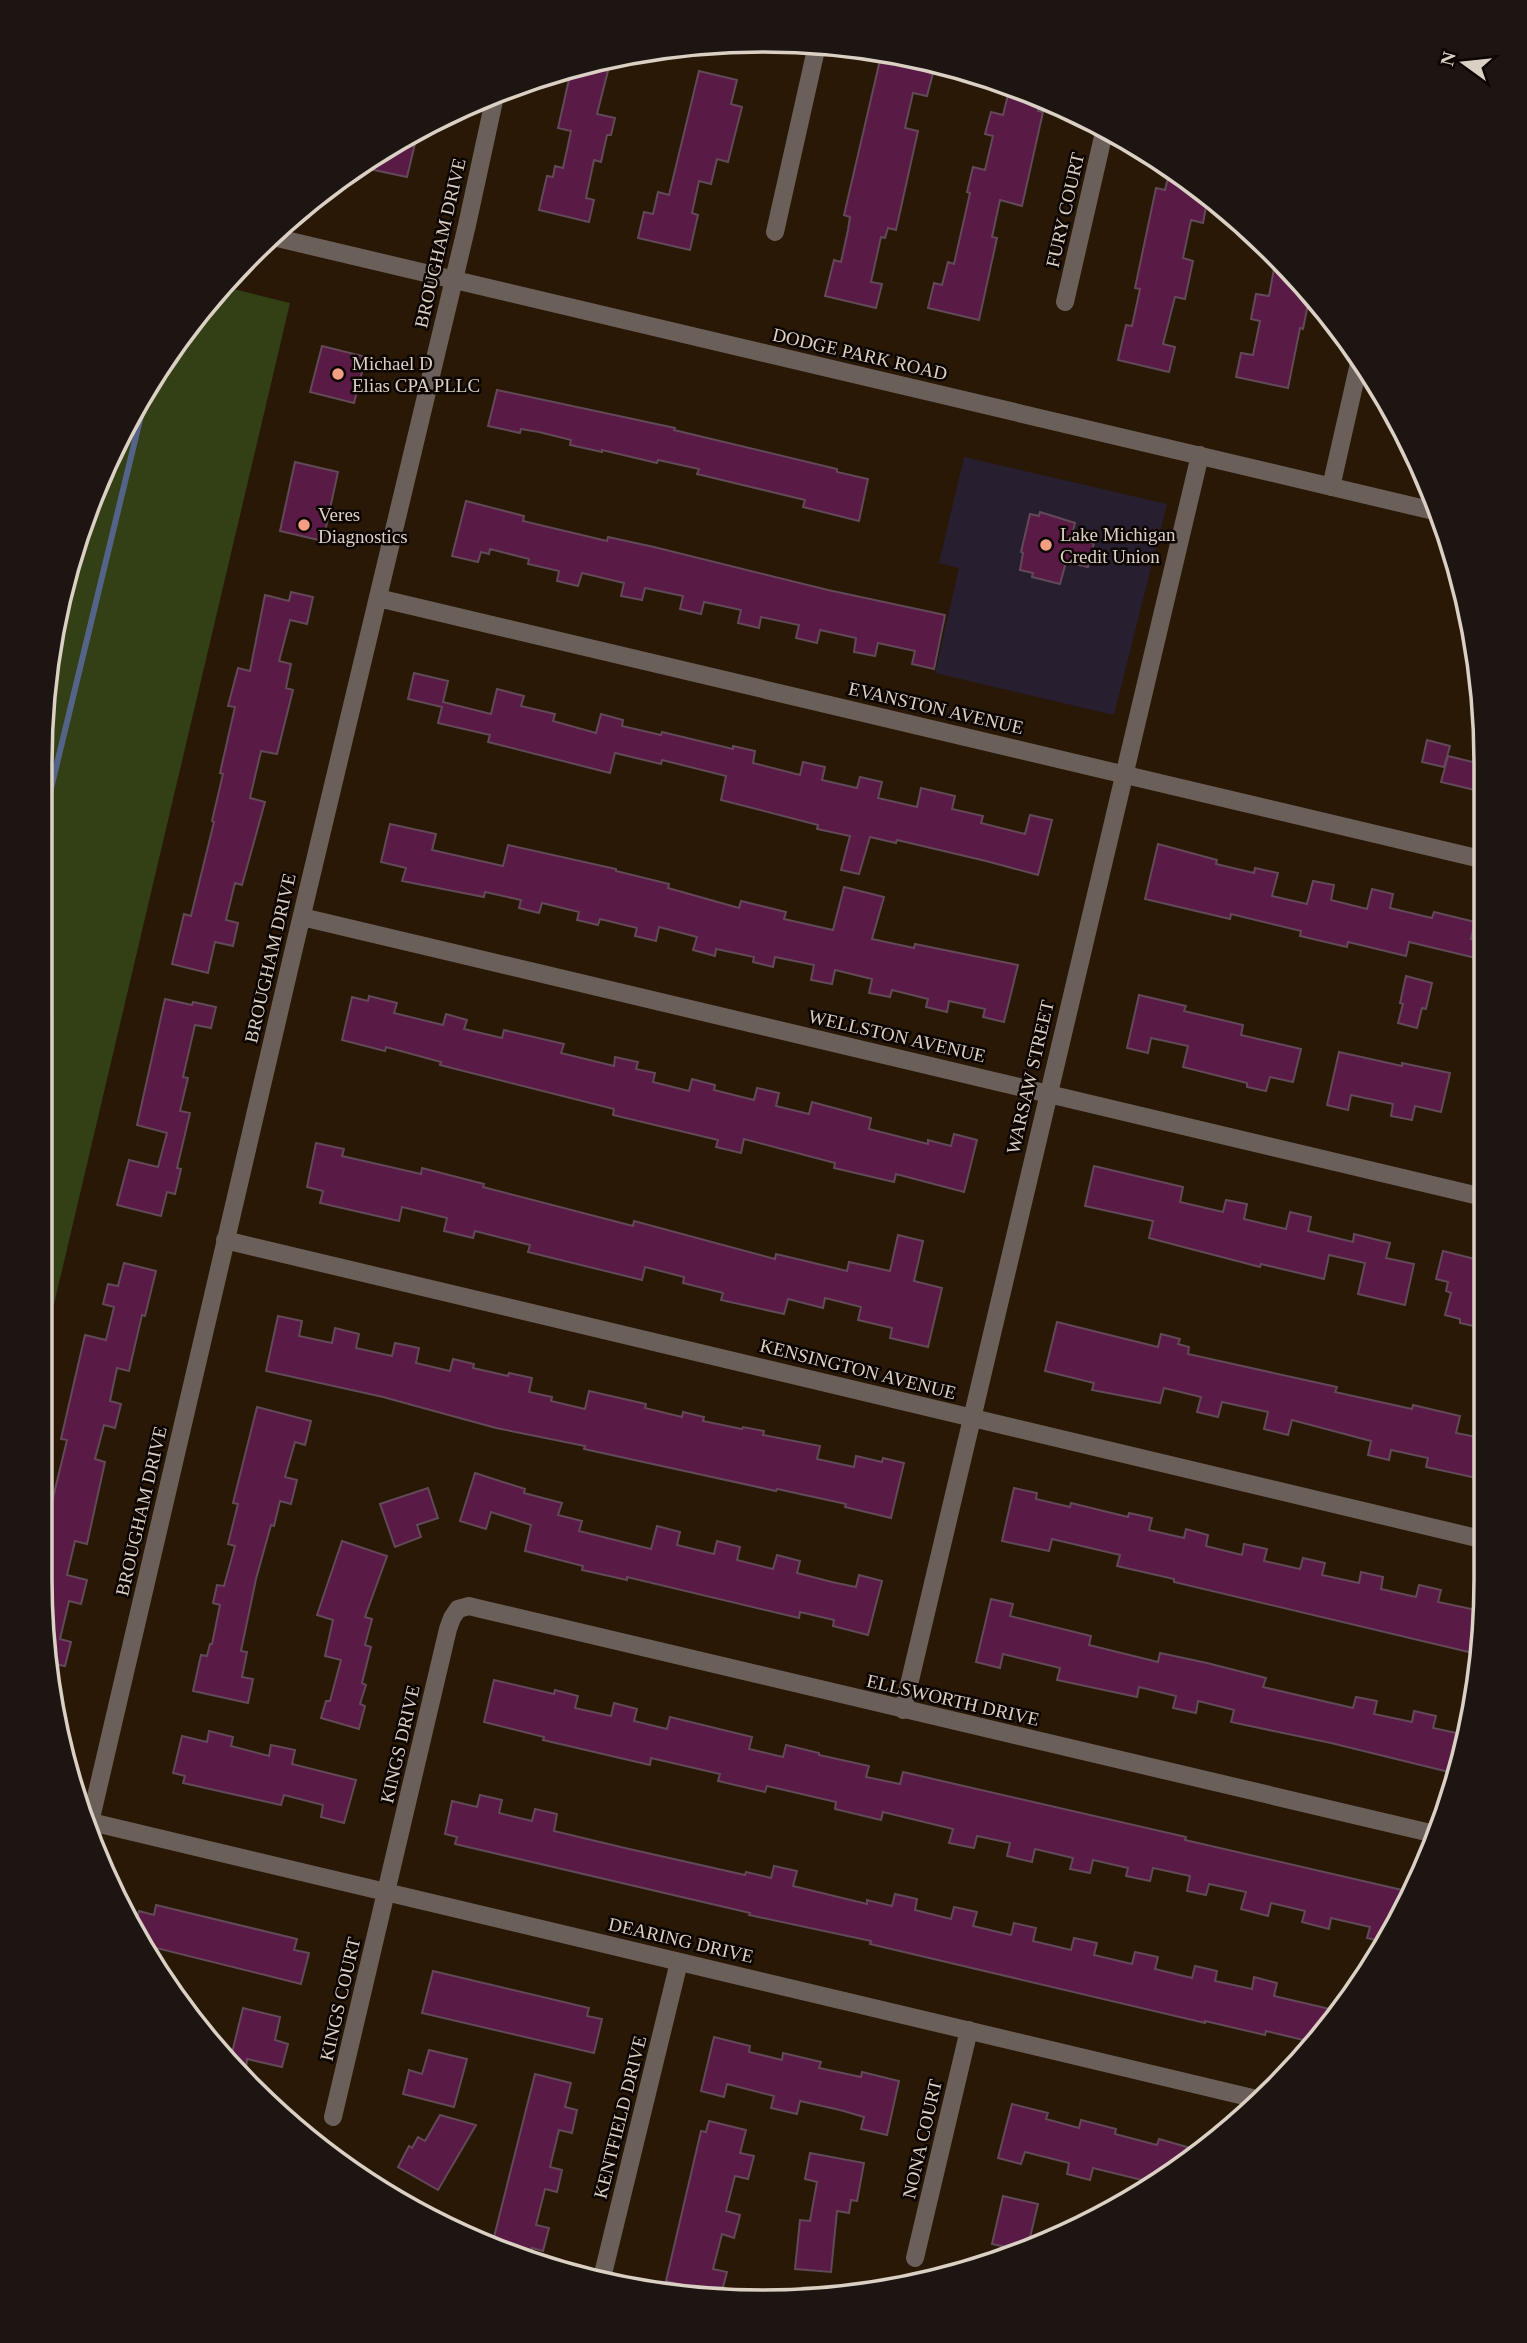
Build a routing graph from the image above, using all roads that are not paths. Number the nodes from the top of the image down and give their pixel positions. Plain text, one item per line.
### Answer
1 (815, 55) edge
2 (493, 106) edge
3 (1102, 139) edge
4 (775, 232) dead end
5 (284, 240) edge
6 (453, 280) junction
7 (1065, 302) dead end
8 (1357, 372) edge
9 (1200, 455) junction
10 (1331, 487) junction
11 (1427, 509) edge
12 (378, 598) junction
13 (1124, 774) junction
14 (1474, 857) edge
15 (302, 916) junction
16 (1048, 1094) junction
17 (1474, 1195) edge
18 (225, 1240) junction
19 (972, 1418) junction
20 (1474, 1537) edge
21 (458, 1609) joint
22 (902, 1710) junction
23 (92, 1813) edge
24 (98, 1828) edge
25 (1428, 1832) edge
26 (387, 1892) junction
27 (679, 1962) junction
28 (969, 2030) junction
29 (1249, 2098) edge
30 (333, 2117) dead end
31 (915, 2258) dead end
32 (603, 2272) edge

1 - 4 street
2 - 6 street, BROUGHAM DRIVE
3 - 7 street, FURY COURT
5 - 6 street, DODGE PARK ROAD
6 - 9 street, DODGE PARK ROAD
6 - 12 street, BROUGHAM DRIVE
8 - 10 street
9 - 10 street, DODGE PARK ROAD
9 - 13 street, WARSAW STREET
10 - 11 street, DODGE PARK ROAD
12 - 13 street, EVANSTON AVENUE
12 - 15 street, BROUGHAM DRIVE
13 - 14 street, EVANSTON AVENUE
13 - 16 street, WARSAW STREET
15 - 16 street, WELLSTON AVENUE
15 - 18 street, BROUGHAM DRIVE
16 - 17 street, WELLSTON AVENUE
16 - 19 street, WARSAW STREET
18 - 19 street, KENSINGTON AVENUE
18 - 23 street, BROUGHAM DRIVE
19 - 20 street, KENSINGTON AVENUE
19 - 22 street, WARSAW STREET
21 - 22 street, ELLSWORTH DRIVE
21 - 26 street, KINGS DRIVE
22 - 25 street, ELLSWORTH DRIVE
24 - 26 street, DEARING DRIVE
26 - 27 street, DEARING DRIVE
26 - 30 street, KINGS COURT
27 - 28 street, DEARING DRIVE
27 - 32 street, KENTFIELD DRIVE
28 - 29 street, DEARING DRIVE
28 - 31 street, NONA COURT

